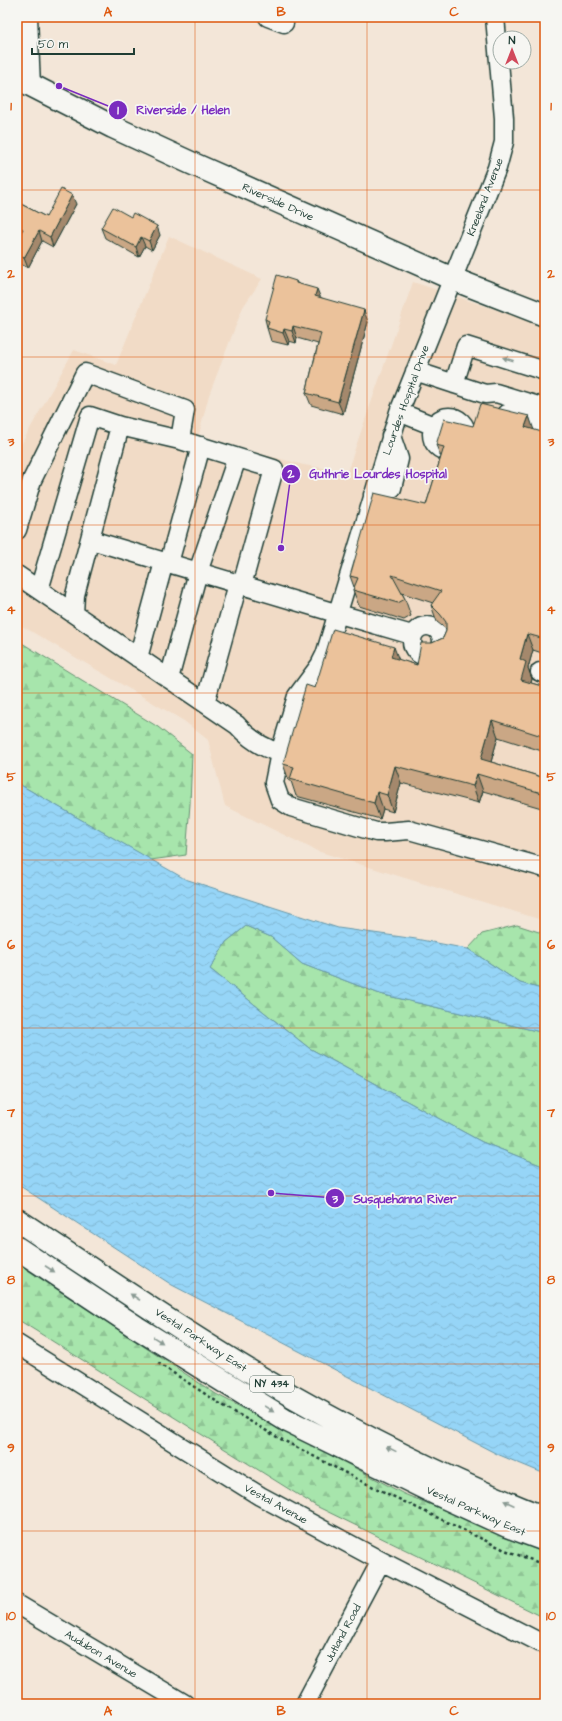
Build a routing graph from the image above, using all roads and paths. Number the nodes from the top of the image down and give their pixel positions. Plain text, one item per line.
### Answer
1 (28, 17) edge
2 (495, 17) edge
3 (24, 82) edge
4 (452, 279) junction
5 (545, 315) edge
6 (415, 371) junction
7 (545, 371) edge
8 (454, 384) junction
9 (485, 394) junction
10 (68, 407) junction
11 (545, 408) edge
12 (399, 412) junction
13 (90, 416) junction
14 (545, 425) edge
15 (120, 426) junction
16 (434, 426) dead end
17 (180, 440) junction
18 (200, 446) junction
19 (237, 458) junction
20 (17, 530) edge
21 (91, 540) junction
22 (166, 562) junction
23 (198, 572) junction
24 (17, 575) edge
25 (240, 585) junction
26 (39, 590) junction
27 (74, 614) junction
28 (339, 614) junction
29 (412, 635) dead end
30 (138, 658) junction
31 (169, 679) junction
32 (205, 703) junction
33 (280, 754) junction
34 (545, 868) edge
35 (17, 1220) edge
36 (17, 1248) edge
37 (17, 1344) edge
38 (545, 1518) edge
39 (545, 1540) edge
40 (381, 1561) junction
41 (17, 1604) edge
42 (545, 1645) edge
43 (185, 1704) edge
44 (305, 1704) edge

1 - 3 street
2 - 4 street, Kneeland Avenue
3 - 4 main road, Riverside Drive
4 - 5 main road, Riverside Drive
4 - 6 street, Lourdes Hospital Drive
6 - 8 street
6 - 12 street, Lourdes Hospital Drive
7 -> 8 street
8 - 9 street
9 - 11 street
9 - 14 street
10 - 13 street
10 - 17 street
10 - 20 street
12 - 16 street
12 - 28 street, Lourdes Hospital Drive
13 - 15 street
13 - 26 street
15 - 17 street
15 - 21 street
17 - 18 street
18 - 19 street
18 - 22 street
19 - 23 street
19 - 25 street
21 - 22 street
21 - 27 street
22 - 23 street
22 - 30 street
23 - 25 street
23 - 31 street
24 - 26 street
25 - 28 street
25 - 32 street
26 - 27 street
27 - 30 street
28 - 29 street
28 - 33 street, Lourdes Hospital Drive
30 - 31 street
31 - 32 street
32 - 33 street
33 - 34 street, Lourdes Hospital Drive
38 -> 35 main road, Vestal Parkway East / NY 434
36 -> 39 main road, Vestal Parkway East / NY 434
37 - 40 street, Vestal Avenue
40 - 42 street, Vestal Avenue
40 - 44 street, Jutland Road
41 - 43 street, Audubon Avenue

